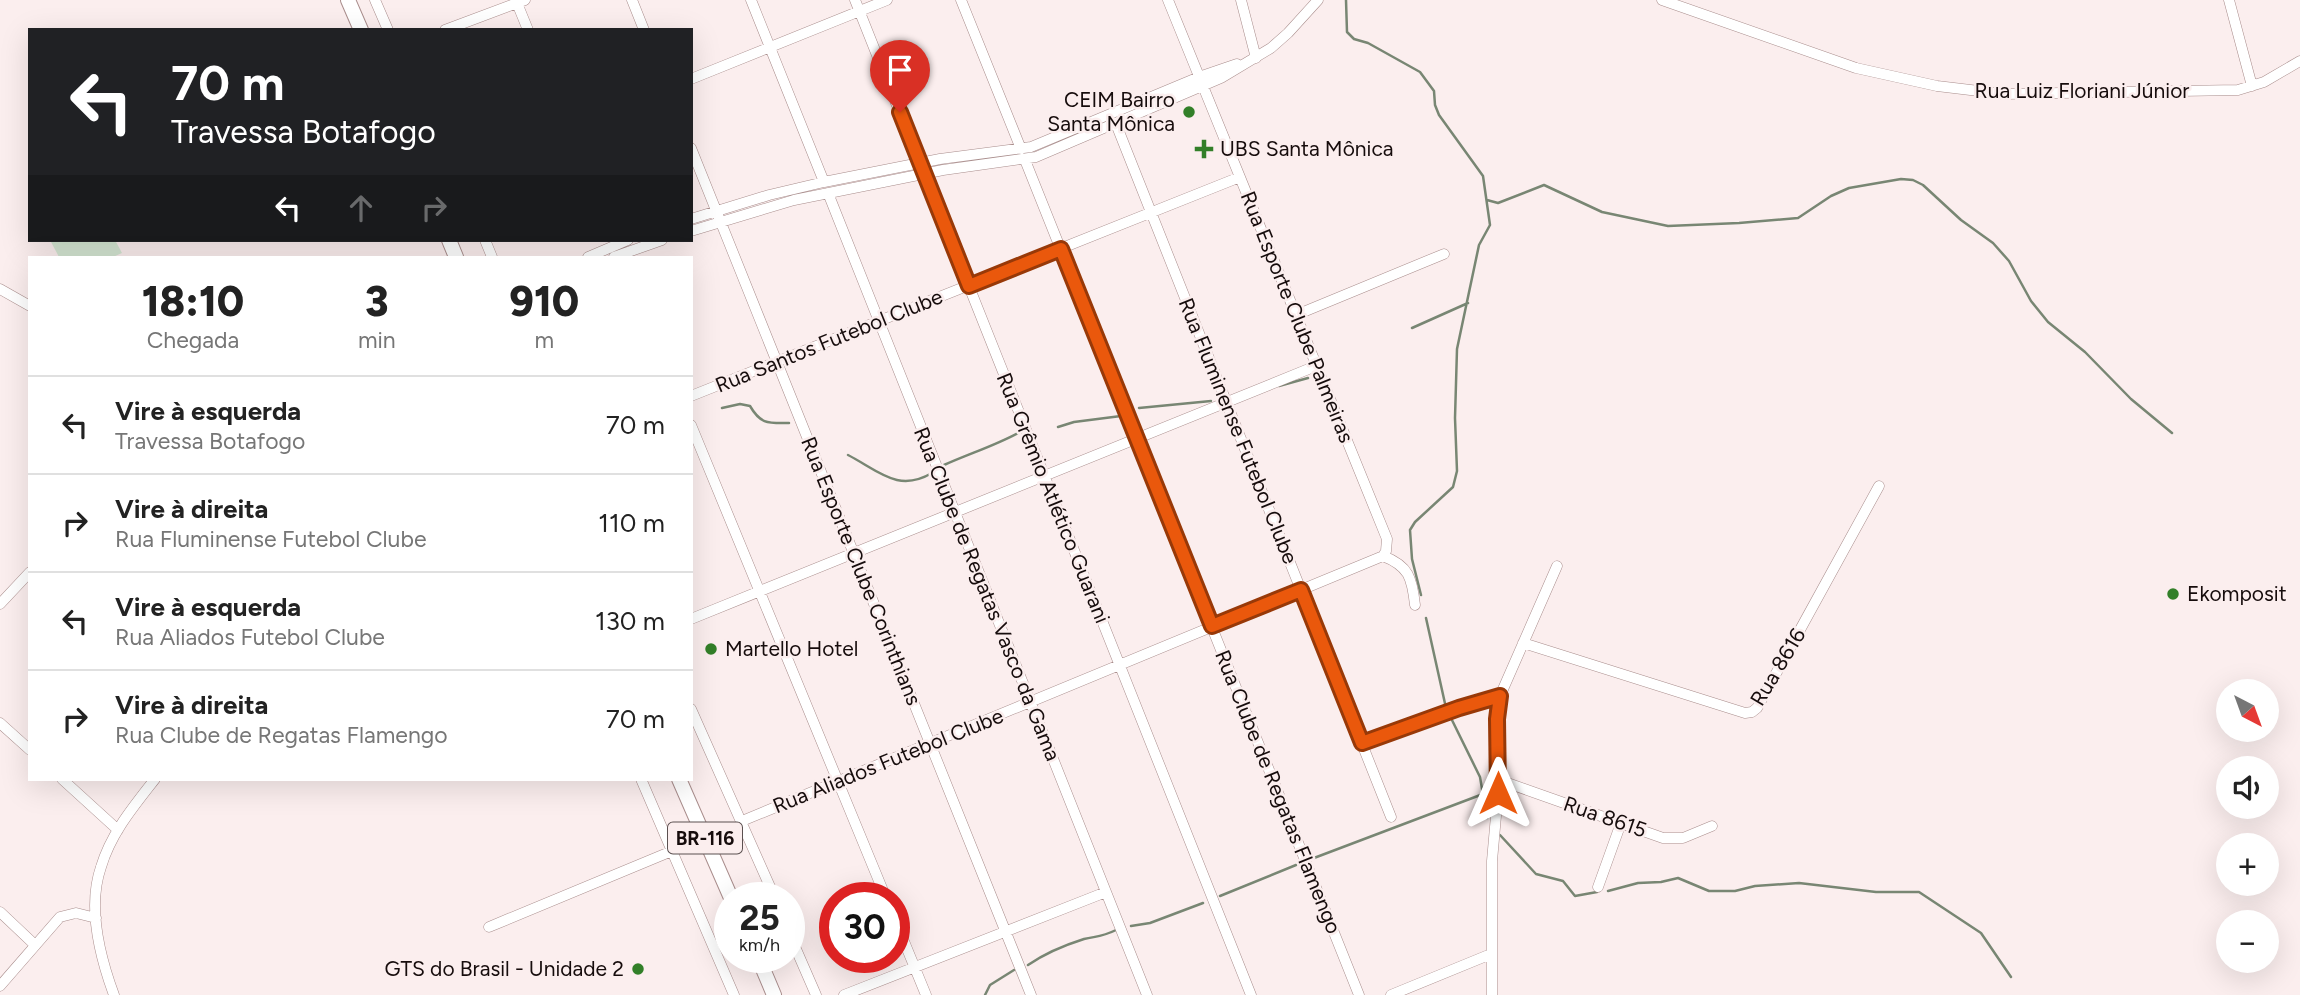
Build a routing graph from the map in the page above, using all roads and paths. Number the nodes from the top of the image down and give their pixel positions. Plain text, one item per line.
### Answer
1 (348, 0) edge
2 (375, 0) edge
3 (632, 0) edge
4 (751, 0) edge
5 (855, 0) edge
6 (887, 0) edge
7 (961, 0) edge
8 (1168, 0) edge
9 (1241, 0) edge
10 (1318, 0) edge
11 (1661, 0) edge
12 (2230, 0) edge
13 (521, 2) edge
14 (860, 11) junction
15 (360, 28) edge
16 (387, 28) edge
17 (450, 28) edge
18 (528, 28) edge
19 (643, 28) edge
20 (770, 47) junction
21 (1256, 58) junction
22 (2300, 61) edge
23 (693, 78) edge
24 (1201, 82) junction
25 (2252, 86) junction
26 (1116, 124) junction
27 (1021, 149) junction
28 (693, 153) edge
29 (1025, 160) junction
30 (920, 163) junction
31 (924, 174) junction
32 (1240, 177) junction
33 (824, 182) junction
34 (828, 193) junction
35 (717, 211) junction
36 (1151, 212) junction
37 (693, 218) edge
38 (721, 222) junction
39 (693, 230) edge
40 (623, 242) edge
41 (658, 242) edge
42 (1061, 249) junction
43 (1444, 254) dead end
44 (590, 256) edge
45 (619, 256) edge
46 (969, 286) junction
47 (0, 289) edge
48 (28, 305) edge
49 (1296, 315) junction
50 (879, 322) junction
51 (777, 363) junction
52 (1317, 366) junction
53 (693, 395) edge
54 (1227, 402) junction
55 (693, 430) edge
56 (1137, 439) junction
57 (1045, 476) junction
58 (1879, 486) dead end
59 (955, 512) junction
60 (854, 554) junction
61 (1383, 556) junction
62 (1557, 566) dead end
63 (28, 574) edge
64 (1301, 590) junction
65 (760, 592) junction
66 (0, 604) edge
67 (1415, 605) dead end
68 (693, 618) edge
69 (1212, 626) junction
70 (1523, 643) junction
71 (1120, 664) junction
72 (1500, 696) junction
73 (1030, 702) junction
74 (693, 713) edge
75 (0, 723) edge
76 (930, 743) junction
77 (1362, 743) junction
78 (28, 748) edge
79 (1499, 780) junction
80 (64, 781) edge
81 (154, 781) edge
82 (642, 781) edge
83 (680, 781) edge
84 (838, 781) junction
85 (1391, 817) dead end
86 (742, 821) junction
87 (1621, 823) junction
88 (1712, 826) dead end
89 (118, 830) junction
90 (672, 850) junction
91 (725, 882) edge
92 (768, 882) edge
93 (879, 882) edge
94 (1598, 887) dead end
95 (1106, 892) junction
96 (0, 912) edge
97 (96, 918) junction
98 (489, 927) dead end
99 (1005, 932) junction
100 (35, 945) junction
101 (1491, 954) junction
102 (910, 955) edge
103 (915, 967) junction
104 (805, 970) edge
105 (765, 973) edge
106 (0, 986) edge
107 (114, 995) edge
108 (734, 995) edge
109 (774, 995) edge
110 (816, 995) edge
111 (844, 995) edge
112 (926, 995) edge
113 (1031, 995) edge
114 (1147, 995) edge
115 (1251, 995) edge
116 (1359, 995) edge
117 (1391, 995) edge
118 (1492, 995) edge

1 - 15 highway
2 - 16 street
3 - 19 street
4 - 20 street
5 - 14 street, Rua Grêmio Atlético Guarani
6 - 14 street
7 - 27 street
8 - 24 street, Rua Esporte Clube Palmeiras
9 - 21 street
10 - 21 street
11 - 25 street, Rua Luiz Floriani Júnior
12 - 25 street
13 - 17 street
13 - 18 street
14 - 20 street
14 - 30 street, Rua Grêmio Atlético Guarani
20 - 23 street
20 - 33 street
21 - 24 street
22 - 25 street, Rua Luiz Floriani Júnior
24 - 26 street
24 - 27 street
24 - 32 street, Rua Esporte Clube Palmeiras
26 - 29 street
26 - 36 street, Rua Fluminense Futebol Clube
27 - 30 street
28 - 35 street, Rua Esporte Clube Corinthians
29 - 31 street
29 - 42 street, Rua Clube de Regatas Flamengo
30 - 31 street, Rua Grêmio Atlético Guarani
30 - 33 street
31 - 34 street
31 - 46 street, Rua Grêmio Atlético Guarani
32 - 36 street, Rua Santos Futebol Clube
32 - 49 street, Rua Esporte Clube Palmeiras
33 - 35 street
34 - 38 street
34 - 50 street, Rua Clube de Regatas Vasco da Gama
35 - 37 street
35 - 38 street, Rua Esporte Clube Corinthians
36 - 42 street, Rua Santos Futebol Clube
36 - 54 street, Rua Fluminense Futebol Clube
38 - 39 street
38 - 51 street, Rua Esporte Clube Corinthians
40 - 44 street
41 - 45 street
42 - 46 street, Rua Santos Futebol Clube
42 - 56 street, Rua Clube de Regatas Flamengo
43 - 49 street
46 - 50 street, Rua Santos Futebol Clube
46 - 57 street, Rua Grêmio Atlético Guarani
47 - 48 street
49 - 52 street, Rua Esporte Clube Palmeiras
50 - 51 street, Rua Santos Futebol Clube
50 - 59 street, Rua Clube de Regatas Vasco da Gama
51 - 53 street, Rua Santos Futebol Clube
51 - 60 street, Rua Esporte Clube Corinthians
52 - 54 street
52 - 61 street, Rua Esporte Clube Palmeiras
54 - 56 street
54 - 64 street, Rua Fluminense Futebol Clube
55 - 65 street
56 - 57 street
56 - 69 street, Rua Clube de Regatas Flamengo
57 - 59 street
57 - 71 street, Rua Grêmio Atlético Guarani
58 - 70 street, Rua 8616
59 - 60 street
59 - 73 street, Rua Clube de Regatas Vasco da Gama
60 - 65 street
60 - 76 street, Rua Esporte Clube Corinthians
61 - 64 street, Rua Aliados Futebol Clube
61 - 67 street
62 - 70 street
63 - 66 street
64 - 69 street, Rua Aliados Futebol Clube
64 - 77 street, Rua Fluminense Futebol Clube
65 - 68 street
65 - 84 street
69 - 71 street, Rua Aliados Futebol Clube
69 - 116 street, Rua Clube de Regatas Flamengo
70 - 72 street
71 - 73 street, Rua Aliados Futebol Clube
71 - 115 street, Rua Grêmio Atlético Guarani
72 - 77 street
72 - 79 street
73 - 76 street, Rua Aliados Futebol Clube
73 - 95 street, Rua Clube de Regatas Vasco da Gama
74 - 86 street
75 - 78 street
76 - 84 street, Rua Aliados Futebol Clube
76 - 99 street, Rua Esporte Clube Corinthians
77 - 85 street, Rua Fluminense Futebol Clube
79 - 87 street, Rua 8615
79 - 101 street
80 - 89 street
81 - 89 street
82 - 90 street
83 - 91 highway, BR-116
84 - 86 street, Rua Aliados Futebol Clube
84 - 93 street
86 - 92 street
87 - 88 street, Rua 8615
87 - 94 street
89 - 97 street
90 - 98 street
90 - 108 street
95 - 99 street
95 - 114 street, Rua Clube de Regatas Vasco da Gama
96 - 100 street
97 - 100 street
97 - 107 street
99 - 103 street
99 - 113 street, Rua Esporte Clube Corinthians
100 - 106 street
101 - 117 street
101 - 118 street
102 - 103 street
103 - 111 street
103 - 112 street
104 - 110 street
105 - 109 highway

